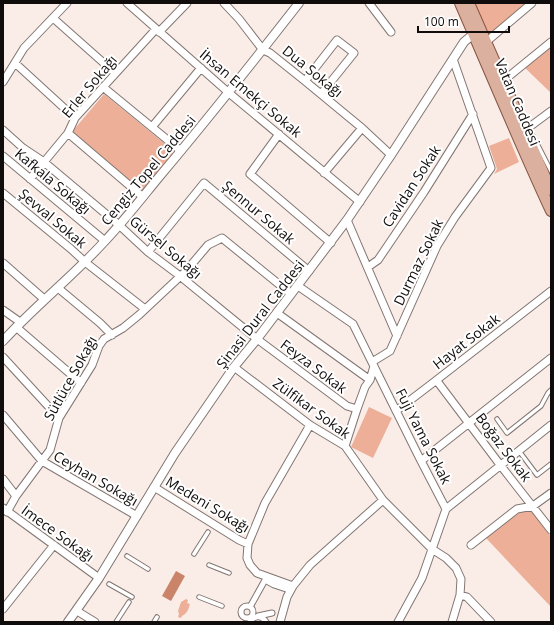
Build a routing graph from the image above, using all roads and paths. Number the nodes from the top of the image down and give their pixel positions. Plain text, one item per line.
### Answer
1 (67, 3) edge
2 (127, 3) edge
3 (187, 3) edge
4 (224, 3) edge
5 (300, 3) edge
6 (369, 3) edge
7 (460, 3) edge
8 (469, 3) edge
9 (532, 3) edge
10 (53, 18) junction
11 (158, 30) junction
12 (477, 31) junction
13 (391, 32) dead end
14 (486, 42) junction
15 (551, 42) edge
16 (263, 50) junction
17 (453, 59) junction
18 (15, 63) junction
19 (201, 68) junction
20 (115, 73) junction
21 (305, 81) junction
22 (503, 81) junction
23 (3, 82) edge
24 (103, 87) junction
25 (229, 93) junction
26 (321, 94) junction
27 (551, 111) edge
28 (473, 114) junction
29 (75, 118) junction
30 (152, 127) junction
31 (362, 128) junction
32 (527, 129) junction
33 (3, 130) edge
34 (68, 133) junction
35 (279, 134) junction
36 (181, 151) junction
37 (391, 155) junction
38 (3, 156) edge
39 (44, 162) junction
40 (551, 171) edge
41 (324, 172) junction
42 (30, 179) junction
43 (551, 190) edge
44 (3, 193) edge
45 (143, 197) junction
46 (360, 202) junction
47 (551, 211) edge
48 (347, 220) junction
49 (120, 225) junction
50 (105, 242) junction
51 (331, 243) junction
52 (148, 252) junction
53 (85, 262) junction
54 (368, 267) junction
55 (4, 268) edge
56 (309, 271) junction
57 (180, 276) junction
58 (298, 286) junction
59 (58, 288) junction
60 (551, 291) edge
61 (291, 294) junction
62 (44, 299) junction
63 (145, 309) junction
64 (3, 310) edge
65 (277, 314) junction
66 (18, 325) junction
67 (112, 335) junction
68 (397, 336) junction
69 (257, 339) junction
70 (3, 341) edge
71 (3, 357) edge
72 (551, 358) edge
73 (373, 364) junction
74 (234, 367) junction
75 (370, 380) junction
76 (437, 381) junction
77 (81, 382) junction
78 (551, 390) edge
79 (357, 409) junction
80 (396, 411) junction
81 (3, 414) edge
82 (59, 418) junction
83 (497, 419) dead end
84 (469, 423) junction
85 (310, 424) junction
86 (551, 425) edge
87 (345, 446) junction
88 (519, 451) junction
89 (42, 461) junction
90 (421, 461) junction
91 (551, 464) edge
92 (500, 466) junction
93 (3, 479) edge
94 (154, 486) junction
95 (551, 493) edge
96 (16, 496) junction
97 (383, 500) junction
98 (533, 506) junction
99 (446, 509) junction
100 (5, 510) edge
101 (137, 516) junction
102 (551, 530) edge
103 (208, 532) dead end
104 (248, 544) junction
105 (54, 545) junction
106 (471, 545) dead end
107 (432, 549) junction
108 (194, 554) dead end
109 (127, 556) dead end
110 (209, 565) dead end
111 (148, 569) dead end
112 (229, 572) dead end
113 (99, 578) junction
114 (266, 579) junction
115 (109, 584) dead end
116 (289, 587) junction
117 (460, 595) junction
118 (132, 597) dead end
119 (199, 597) dead end
120 (129, 602) dead end
121 (222, 606) dead end
122 (250, 607) junction
123 (3, 609) edge
124 (77, 611) junction
125 (272, 613) dead end
126 (256, 615) junction
127 (156, 617) dead end
128 (68, 622) edge
129 (95, 622) edge
130 (116, 622) edge
131 (154, 622) edge
132 (250, 622) edge
133 (266, 622) edge
134 (280, 622) edge
135 (398, 622) edge
136 (452, 622) edge
137 (491, 622) edge

1 - 10 street
2 - 11 street, İhsan Emekçi Sokak
3 - 11 street, Erler Sokağı
4 - 16 street, Dua Sokağı
5 - 16 street, Cengiz Topel Caddesi
6 - 13 street
7 - 12 main road, Vatan Caddesi
8 - 12 main road, Vatan Caddesi
9 - 14 street
10 - 18 street
10 - 20 street
11 - 19 street, İhsan Emekçi Sokak
11 - 20 street, Erler Sokağı
12 - 14 main road, Vatan Caddesi
12 - 17 street, Şinasi Dural Caddesi
12 - 47 main road, Vatan Caddesi
14 - 22 main road, Vatan Caddesi
15 - 22 street
16 - 21 street, Dua Sokağı
16 - 25 street, Cengiz Topel Caddesi
17 - 28 street, Durmaz Sokak
17 - 37 street, Şinasi Dural Caddesi
18 - 23 street
18 - 29 street
19 - 25 street, İhsan Emekçi Sokak
19 - 30 street
20 - 24 street, Erler Sokağı
21 - 26 street, Dua Sokağı
21 - 26 street
22 - 32 main road, Vatan Caddesi
24 - 29 street, Erler Sokağı
24 - 30 street
25 - 35 street, İhsan Emekçi Sokak
25 - 36 street, Cengiz Topel Caddesi
26 - 31 street, Dua Sokağı
27 - 32 street
28 - 54 street, Cavidan Sokak
28 - 68 street, Durmaz Sokak
29 - 34 street, Erler Sokağı
30 - 36 street
31 - 37 street, Dua Sokağı
31 - 41 street
32 - 40 lane
32 - 43 main road, Vatan Caddesi
33 - 39 street, Gürsel Sokağı
34 - 39 street, Erler Sokağı
34 - 45 street
35 - 41 street, İhsan Emekçi Sokak
35 - 51 street
36 - 45 street, Cengiz Topel Caddesi
37 - 46 street, Şinasi Dural Caddesi
38 - 42 street, Kafkala Sokağı
39 - 42 street, Erler Sokağı
39 - 49 street, Gürsel Sokağı
41 - 46 street, İhsan Emekçi Sokak
42 - 50 street, Kafkala Sokağı
44 - 53 street, Şevval Sokak
45 - 49 street, Cengiz Topel Caddesi
46 - 48 street, Şinasi Dural Caddesi
48 - 51 street, Şinasi Dural Caddesi
48 - 54 street
49 - 50 street, Cengiz Topel Caddesi
49 - 52 street, Gürsel Sokağı
50 - 53 street, Cengiz Topel Caddesi
51 - 56 street, Şinasi Dural Caddesi
52 - 56 street, Şennur Sokak
52 - 57 street, Gürsel Sokağı
53 - 59 street, Cengiz Topel Caddesi
53 - 63 street, Şevval Sokak
54 - 68 street
55 - 62 street
56 - 58 street, Şinasi Dural Caddesi
57 - 61 street, Sütlüce Sokağı
57 - 63 street, Sütlüce Sokağı
57 - 69 street, Gürsel Sokağı
58 - 61 street, Şinasi Dural Caddesi
58 - 73 street, Fuji Yama Sokak
59 - 62 street, Cengiz Topel Caddesi
59 - 67 street
60 - 76 street, Hayat Sokak
61 - 65 street, Şinasi Dural Caddesi
62 - 66 street, Cengiz Topel Caddesi
63 - 67 street, Sütlüce Sokağı
64 - 66 street
65 - 69 street, Şinasi Dural Caddesi
65 - 75 street
66 - 70 street, Cengiz Topel Caddesi
66 - 77 street
67 - 77 street, Sütlüce Sokağı
68 - 73 street, Durmaz Sokak
69 - 74 street, Şinasi Dural Caddesi
69 - 79 street, Feyza Sokak
71 - 82 street
72 - 84 street
73 - 75 street
73 - 80 street, Fuji Yama Sokak
74 - 85 street, Zülfikar Sokak
74 - 94 street, Şinasi Dural Caddesi
75 - 79 street
76 - 80 street, Hayat Sokak
76 - 84 street, Boğaz Sokak
77 - 82 street, Sütlüce Sokağı
78 - 83 lane
79 - 87 street
80 - 90 street, Fuji Yama Sokak
81 - 89 street
82 - 89 street, Sütlüce Sokağı
84 - 90 street
84 - 92 street, Boğaz Sokak
85 - 87 street, Zülfikar Sokak
85 - 104 street
86 - 88 street
87 - 97 street, Zülfikar Sokak
88 - 91 lane
88 - 92 street
89 - 96 street, Sütlüce Sokağı
89 - 101 street, Ceyhan Sokağı
90 - 99 street, Fuji Yama Sokak
92 - 98 street, Boğaz Sokak
92 - 99 street
93 - 96 street
94 - 101 street, Şinasi Dural Caddesi
94 - 104 street, Medeni Sokağı
95 - 98 street
96 - 100 street, Sütlüce Sokağı
97 - 107 street, Zülfikar Sokak
97 - 116 street
98 - 102 street, Boğaz Sokak
98 - 106 street
99 - 107 street
100 - 105 street, İmece Sokağı
101 - 113 street, Şinasi Dural Caddesi
103 - 108 lane
104 - 114 street
105 - 113 street, İmece Sokağı
105 - 123 street
107 - 117 street, Zülfikar Sokak
107 - 135 street
109 - 111 lane
110 - 112 lane
113 - 124 street, Şinasi Dural Caddesi
114 - 116 street
114 - 122 street
115 - 118 lane
116 - 134 street
117 - 136 street, Zülfikar Sokak
117 - 137 street
119 - 121 lane
120 - 130 lane
122 - 126 street
122 - 126 street
124 - 128 street, Şinasi Dural Caddesi
124 - 129 street
125 - 126 street
126 - 132 street
126 - 133 street
127 - 131 lane

